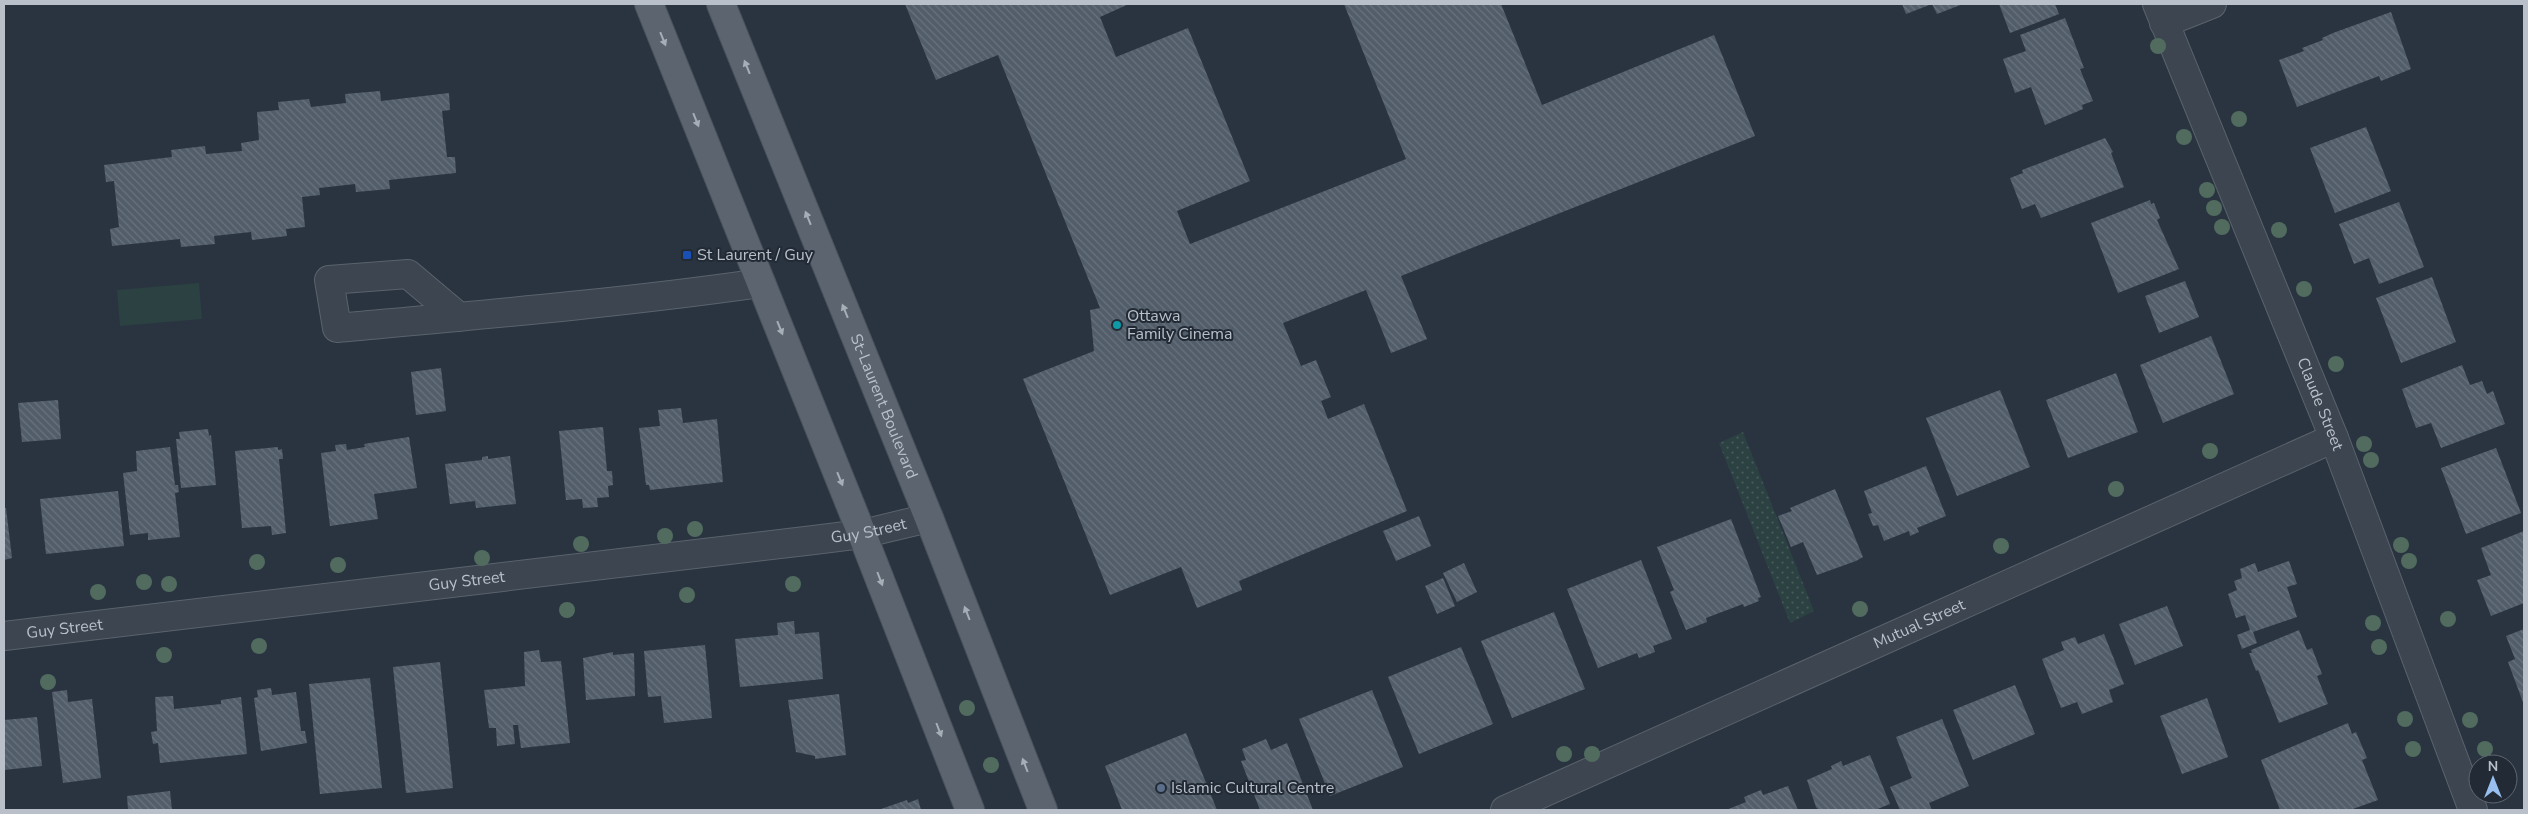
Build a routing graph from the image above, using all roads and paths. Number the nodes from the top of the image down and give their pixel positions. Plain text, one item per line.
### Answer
1 (649, 4) edge
2 (722, 4) edge
3 (2212, 4) edge
4 (2161, 13) edge
5 (761, 283) junction
6 (459, 317) dead end
7 (2334, 438) junction
8 (929, 518) junction
9 (862, 534) junction
10 (4, 636) edge
11 (970, 810) edge
12 (1043, 810) edge
13 (1505, 810) edge
14 (2473, 810) edge

1 -> 5 main road
8 -> 2 main road, St-Laurent Boulevard
3 - 4 street
4 - 7 street, Claude Street
5 - 6 street
5 -> 9 main road
7 - 13 street, Mutual Street
7 - 14 street, Claude Street
8 - 9 street, Guy Street
12 -> 8 main road, St-Laurent Boulevard
9 - 10 street, Guy Street
9 -> 11 main road

